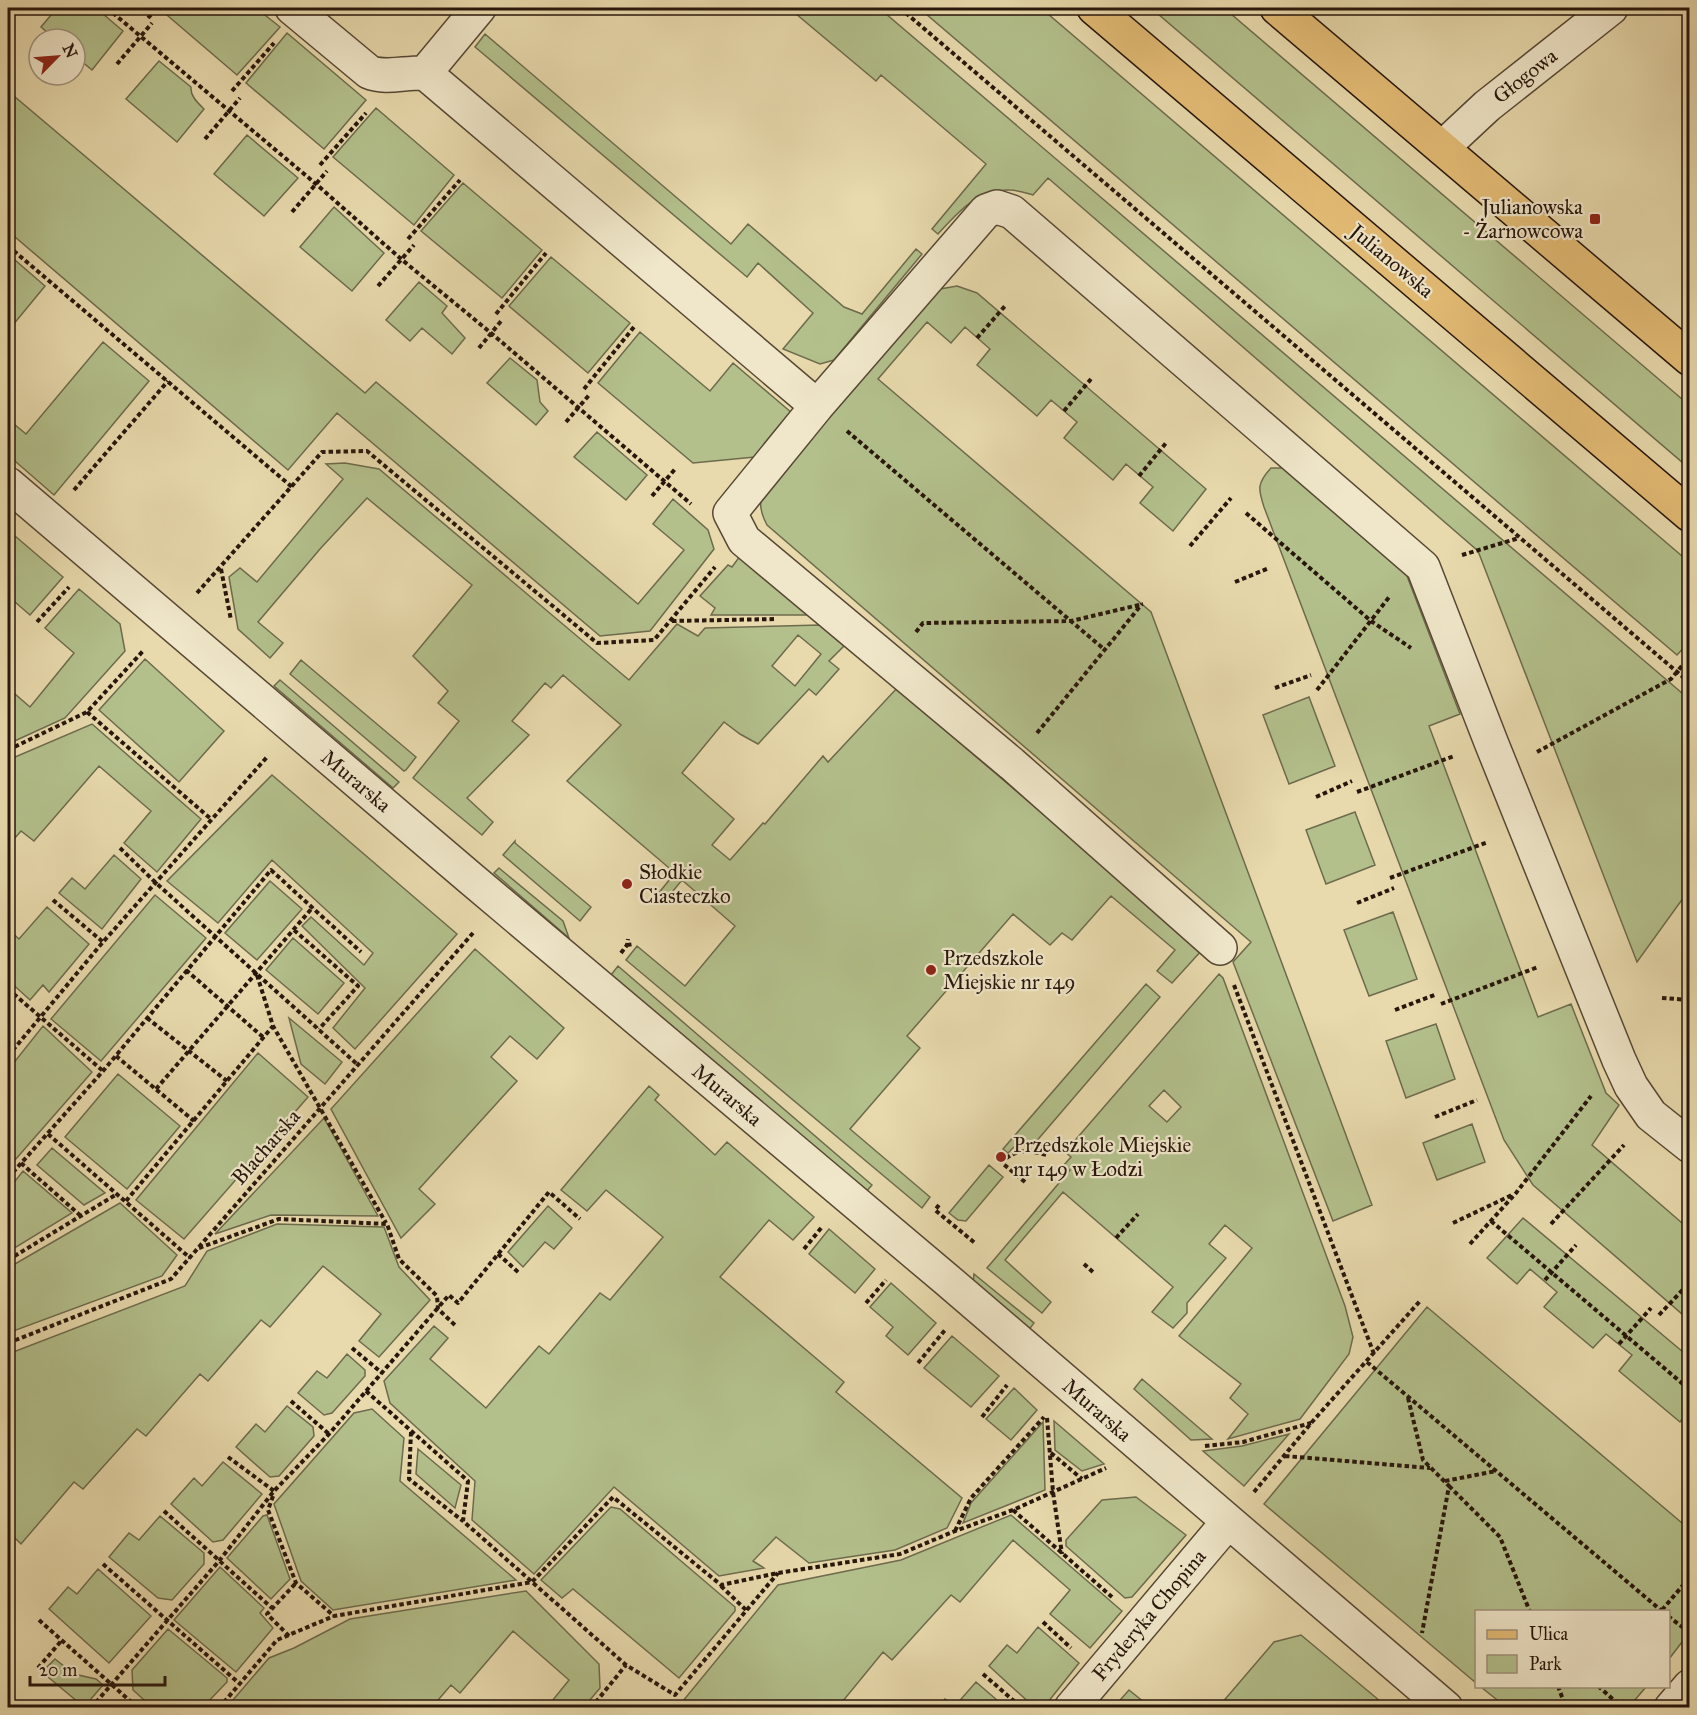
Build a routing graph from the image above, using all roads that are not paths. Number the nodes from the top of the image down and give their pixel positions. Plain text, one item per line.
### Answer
1 (292, 8) edge
2 (479, 8) edge
3 (1094, 8) edge
4 (1277, 8) edge
5 (1611, 8) edge
6 (425, 73) junction
7 (1442, 148) junction
8 (1689, 359) edge
9 (817, 406) junction
10 (8, 484) edge
11 (1689, 515) edge
12 (1220, 948) road end
13 (1689, 1146) edge
14 (1238, 1510) junction
15 (1689, 1686) edge
16 (1426, 1701) edge
17 (1071, 1707) edge
18 (1671, 1707) edge

1 - 6 street
2 - 6 street
3 - 11 main road, Julianowska
4 - 7 main road
5 - 7 street, Głogowa
6 - 9 street
7 - 8 main road
9 - 12 street
9 - 13 street
10 - 14 street, Murarska
14 - 16 street, Murarska
14 - 17 street, Fryderyka Chopina
15 - 18 street

